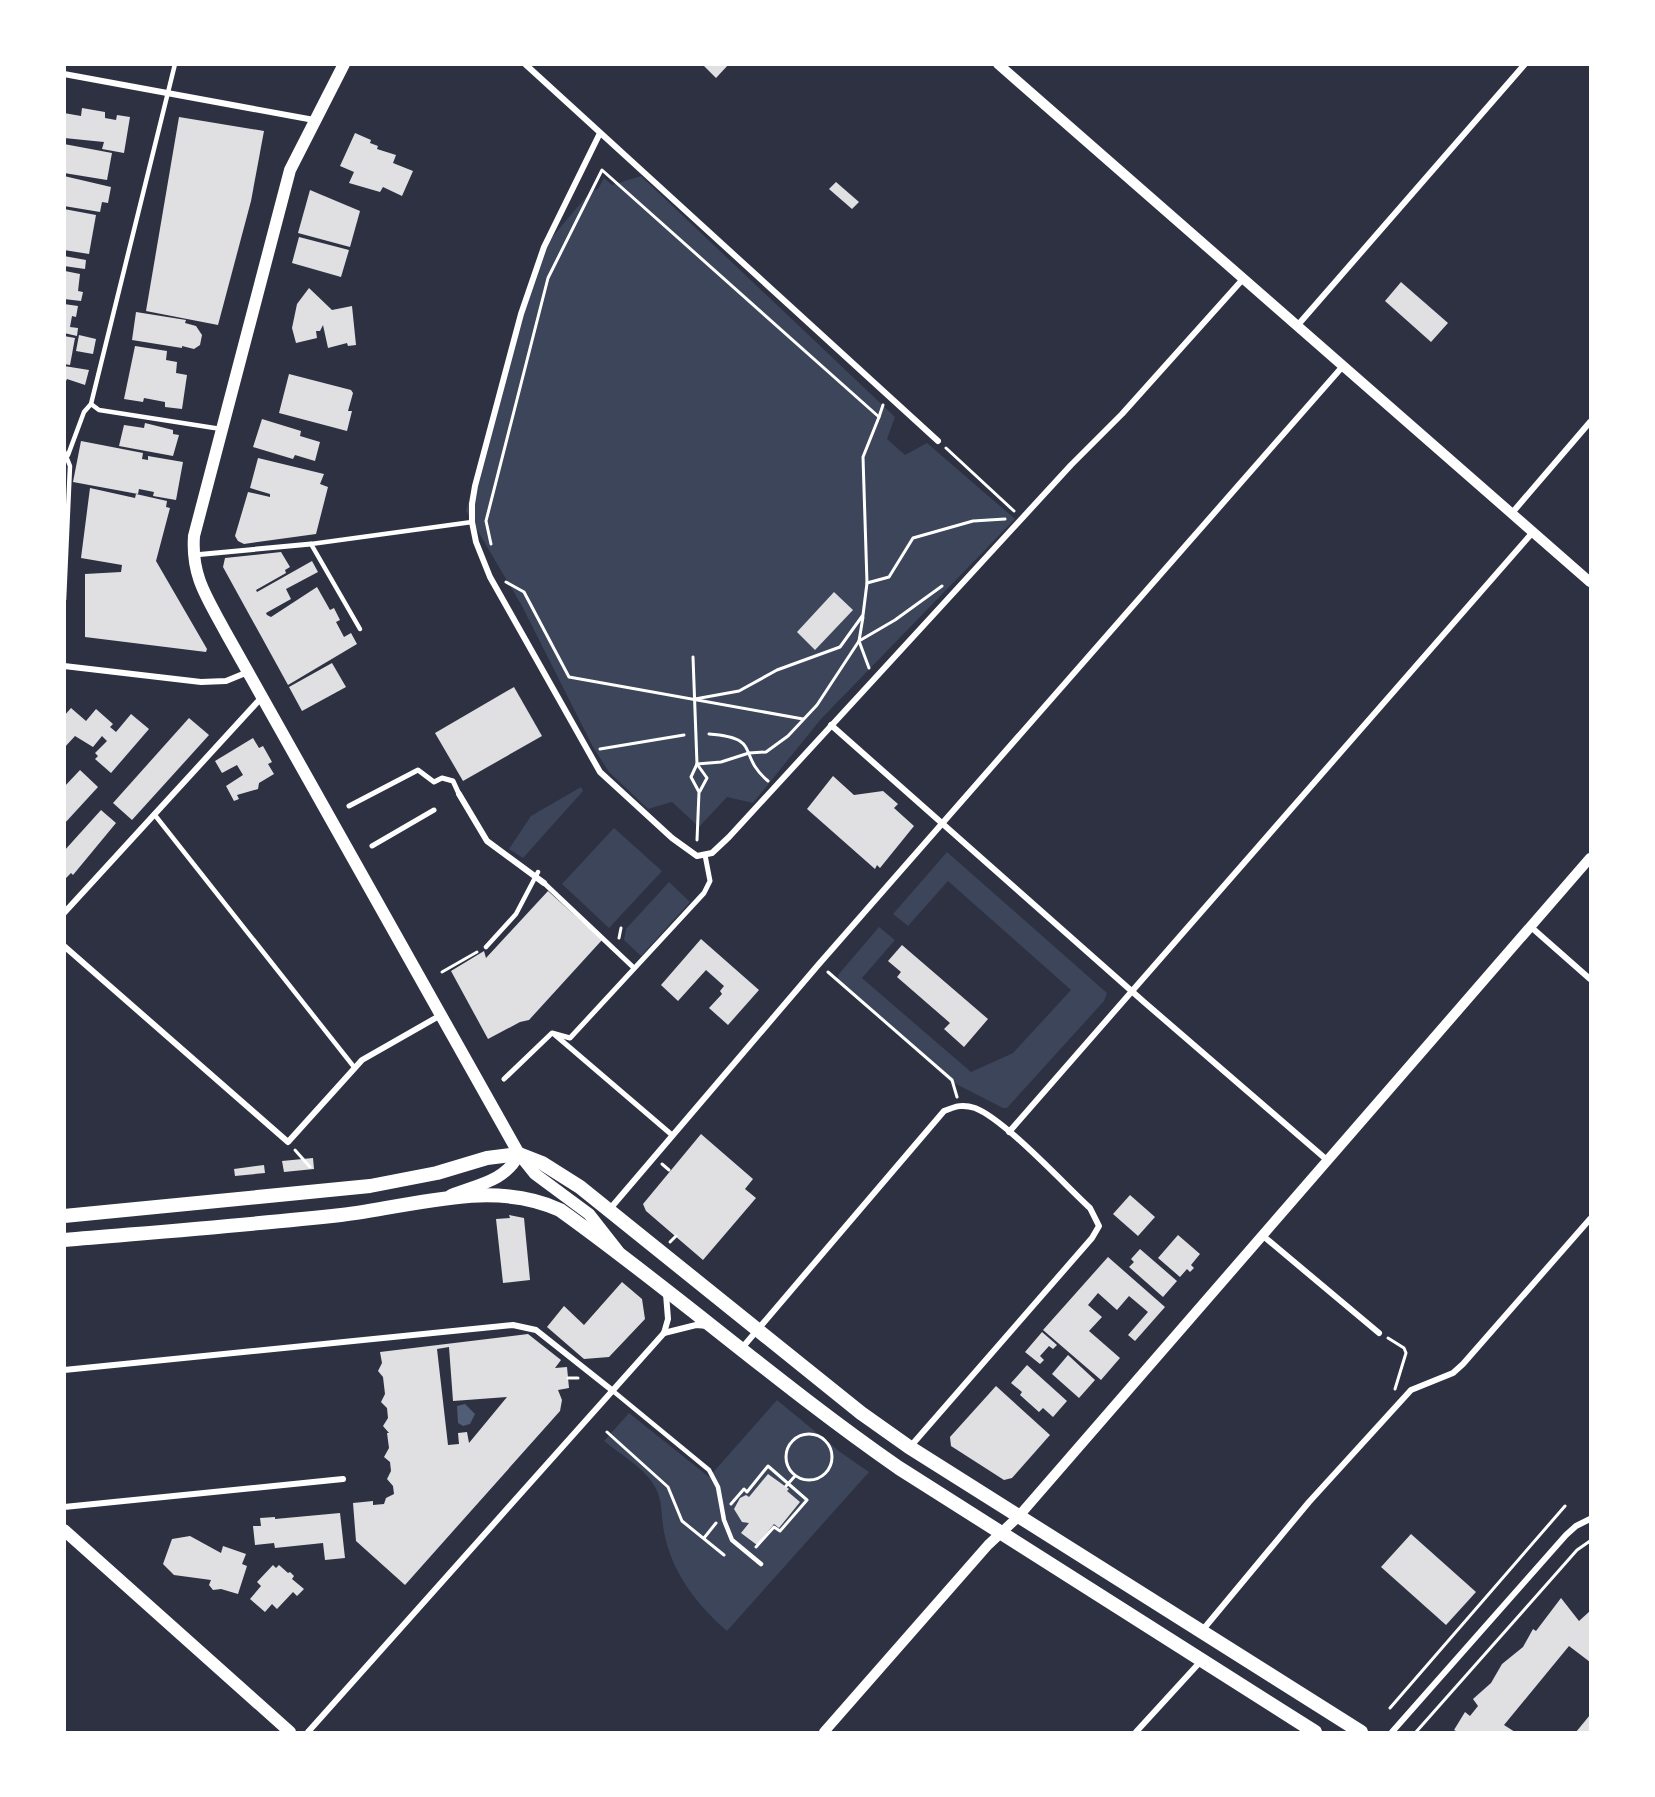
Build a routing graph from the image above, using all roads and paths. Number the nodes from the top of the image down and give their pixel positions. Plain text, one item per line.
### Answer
1 (175, 64) edge
2 (344, 64) edge
3 (525, 64) edge
4 (998, 64) edge
5 (1525, 64) edge
6 (64, 74) edge
7 (168, 93) junction
8 (314, 120) junction
9 (600, 133) junction
10 (1243, 279) junction
11 (1297, 326) junction
12 (1343, 366) junction
13 (91, 404) junction
14 (1590, 422) edge
15 (221, 429) junction
16 (938, 441) joint
17 (66, 453) edge
18 (1013, 510) junction
19 (1512, 513) junction
20 (1023, 518) junction
21 (1005, 519) junction
22 (472, 522) junction
23 (997, 528) dead end
24 (1533, 532) junction
25 (311, 544) junction
26 (491, 545) dead end
27 (192, 555) junction
28 (501, 579) dead end
29 (946, 582) dead end
30 (1590, 582) edge
31 (867, 583) junction
32 (64, 600) edge
33 (863, 615) junction
34 (360, 629) dead end
35 (860, 641) junction
36 (693, 657) dead end
37 (64, 666) edge
38 (249, 671) junction
39 (873, 681) junction
40 (262, 697) junction
41 (695, 699) junction
42 (803, 719) junction
43 (831, 725) junction
44 (709, 734) dead end
45 (684, 735) dead end
46 (588, 751) junction
47 (749, 753) junction
48 (697, 764) junction
49 (774, 786) junction
50 (699, 792) junction
51 (459, 794) joint
52 (349, 806) dead end
53 (434, 810) dead end
54 (154, 814) junction
55 (943, 824) junction
56 (698, 840) dead end
57 (372, 846) dead end
58 (705, 855) junction
59 (1590, 858) edge
60 (537, 874) junction
61 (544, 884) joint
62 (64, 913) edge
63 (1531, 927) junction
64 (621, 928) dead end
65 (620, 936) dead end
66 (64, 945) edge
67 (486, 947) joint
68 (819, 964) junction
69 (634, 968) junction
70 (442, 972) dead end
71 (1590, 979) edge
72 (1132, 992) junction
73 (441, 1015) junction
74 (552, 1033) junction
75 (354, 1067) junction
76 (504, 1079) dead end
77 (958, 1105) junction
78 (1009, 1132) junction
79 (672, 1135) junction
80 (288, 1142) junction
81 (519, 1154) junction
82 (1327, 1160) junction
83 (310, 1167) dead end
84 (437, 1199) junction
85 (609, 1210) junction
86 (64, 1216) edge
87 (1590, 1218) edge
88 (1262, 1234) junction
89 (64, 1240) edge
90 (620, 1253) junction
91 (664, 1286) junction
92 (715, 1326) junction
93 (757, 1329) junction
94 (664, 1333) junction
95 (1379, 1334) joint
96 (742, 1348) junction
97 (64, 1370) edge
98 (613, 1390) junction
99 (1393, 1409) junction
100 (608, 1432) dead end
101 (827, 1436) dead end
102 (823, 1440) junction
103 (909, 1447) junction
104 (795, 1476) junction
105 (343, 1479) dead end
106 (787, 1485) junction
107 (1565, 1506) dead end
108 (64, 1507) edge
109 (723, 1514) junction
110 (1018, 1517) junction
111 (1590, 1520) edge
112 (64, 1530) edge
113 (1000, 1532) junction
114 (704, 1538) junction
115 (1590, 1541) edge
116 (746, 1551) junction
117 (724, 1555) dead end
118 (761, 1564) dead end
119 (1201, 1632) junction
120 (1201, 1661) junction
121 (1390, 1708) dead end
122 (290, 1732) edge
123 (308, 1732) edge
124 (824, 1732) edge
125 (1139, 1732) edge
126 (1315, 1732) edge
127 (1361, 1732) edge
128 (1392, 1732) edge
129 (1416, 1732) edge

1 - 7 lane
2 - 8 main road
3 - 9 street
4 - 10 street
5 - 11 street
6 - 7 street
7 - 8 street
7 - 13 lane
8 - 15 main road
9 - 16 street
9 - 22 street
10 - 11 street
10 - 20 street
11 - 12 street
12 - 19 street
12 - 55 street
13 - 15 lane
13 - 17 lane
14 - 19 street
15 - 27 main road
16 - 18 path
17 - 32 lane
18 - 20 path
18 - 21 path
19 - 24 street
20 - 39 street
21 - 23 path
21 - 31 path
22 - 25 lane
22 - 46 street
24 - 30 street
24 - 72 street
25 - 27 street
25 - 34 lane
26 - 31 path
27 - 38 main road
28 - 41 path
29 - 35 path
31 - 33 path
33 - 35 path
33 - 41 path
35 - 39 path
35 - 42 path
36 - 41 path
37 - 38 street
38 - 40 main road
39 - 43 street
40 - 54 street
40 - 73 main road
41 - 42 path
41 - 48 path
42 - 47 path
43 - 49 street
43 - 55 street
44 - 47 path
45 - 46 path
46 - 58 street
47 - 48 path
47 - 49 path
48 - 50 path
48 - 50 path
49 - 58 street
50 - 56 path
51 - 52 street
51 - 60 street
53 - 57 street
54 - 62 street
54 - 75 lane
55 - 68 street
55 - 72 street
58 - 69 street
59 - 63 street
60 - 61 street
60 - 67 lane
61 - 69 street
63 - 71 street
63 - 82 street
64 - 65 path
66 - 80 street
67 - 70 path
68 - 77 path
68 - 79 street
69 - 74 street
72 - 78 street
72 - 82 street
73 - 75 street
73 - 81 main road
74 - 76 street
74 - 79 street
75 - 80 street
77 - 78 street
77 - 93 street
78 - 103 street
79 - 85 street
80 - 83 path
81 - 84 main road
81 - 85 highway
81 - 86 highway
81 - 90 main road
82 - 88 street
84 - 89 highway
84 - 90 highway
85 - 93 highway
87 - 99 street
88 - 95 street
88 - 110 street
90 - 91 highway
91 - 92 highway
91 - 94 street
92 - 94 street
92 - 96 highway
93 - 96 street
93 - 103 highway
94 - 98 street
95 - 99 path
96 - 113 highway
97 - 98 street
98 - 109 lane
98 - 123 street
99 - 119 street
100 - 114 path
101 - 102 path
102 - 104 path
102 - 104 path
103 - 110 highway
104 - 106 path
105 - 108 street
106 - 109 path
106 - 116 path
107 - 121 path
109 - 114 path
109 - 116 lane
110 - 113 street
110 - 119 highway
111 - 128 street
112 - 122 main road
113 - 120 highway
113 - 124 street
114 - 117 path
115 - 129 path
116 - 118 lane
119 - 127 highway
120 - 125 street
120 - 126 highway

